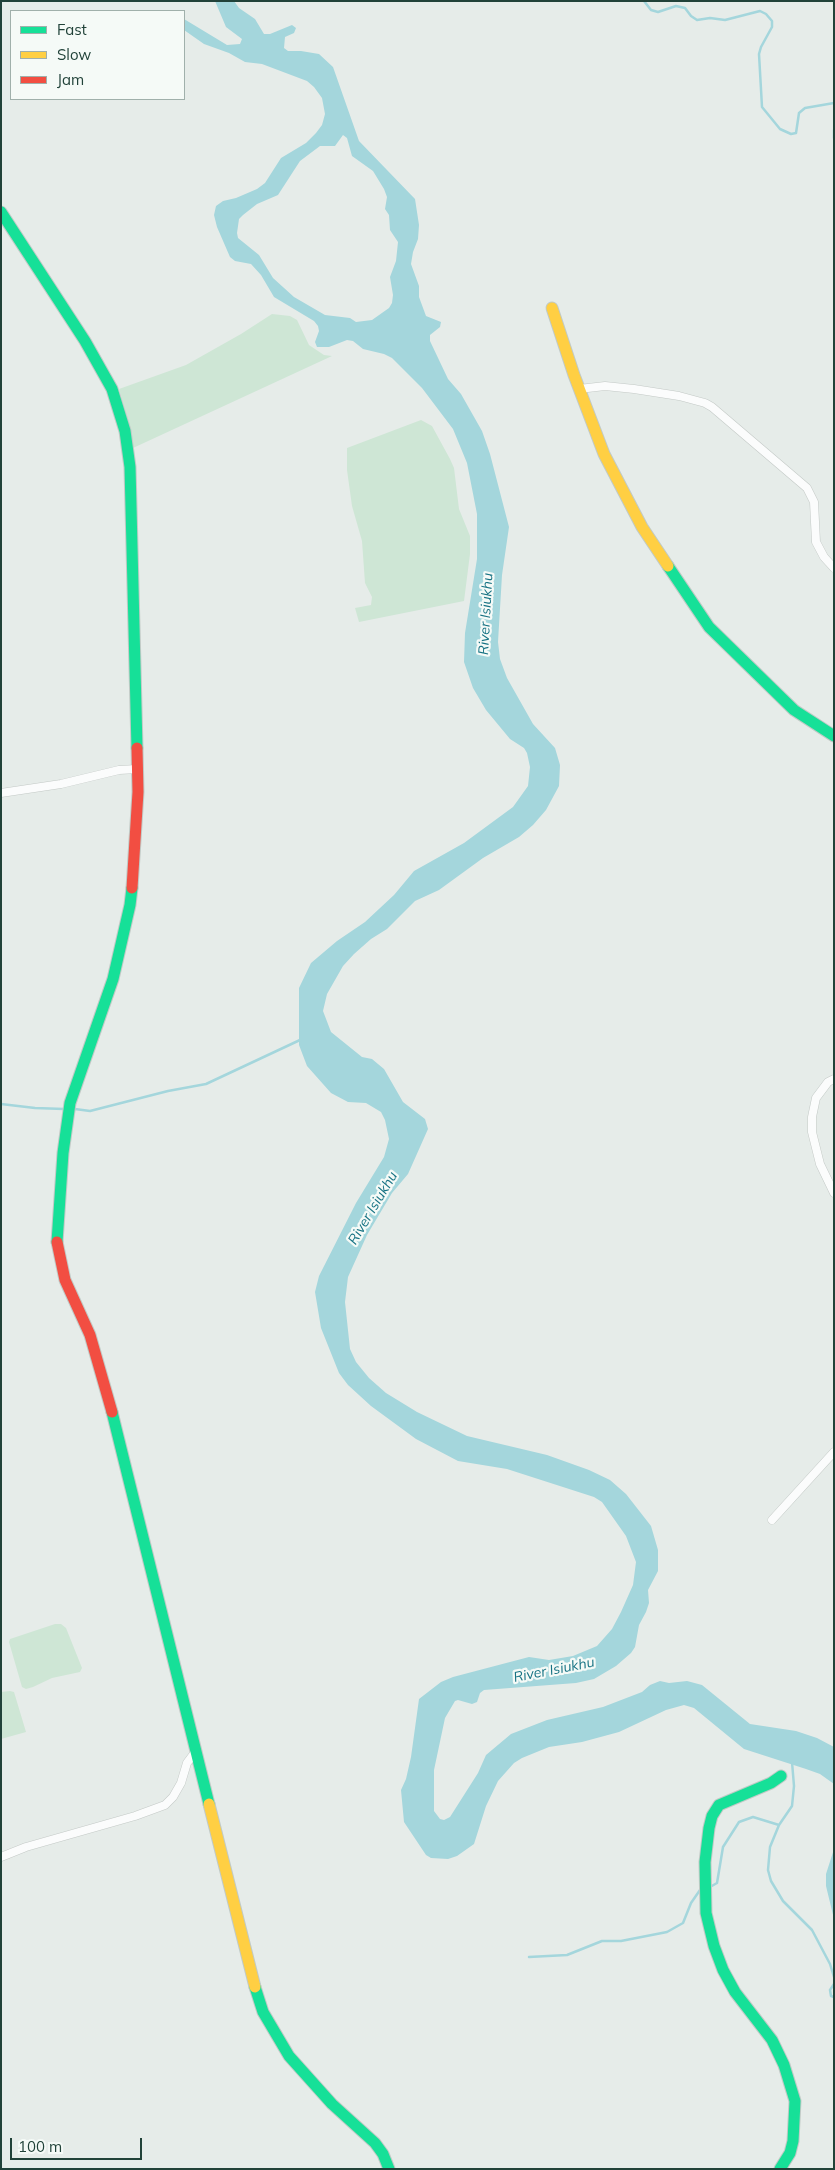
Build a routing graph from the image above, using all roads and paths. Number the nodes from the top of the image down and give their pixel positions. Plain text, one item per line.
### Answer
1 (1, 212) edge
2 (552, 308) dead end
3 (579, 389) junction
4 (834, 568) edge
5 (834, 736) edge
6 (137, 769) junction
7 (1, 793) edge
8 (834, 1079) edge
9 (834, 1193) edge
10 (834, 1452) edge
11 (772, 1520) dead end
12 (196, 1751) junction
13 (781, 1776) dead end
14 (1, 1857) edge
15 (389, 2169) edge
16 (780, 2169) edge

1 - 6 street
2 - 3 street
3 - 4 street
3 - 5 street
6 - 7 street
6 - 12 street
8 - 9 street
10 - 11 street
12 - 14 street
12 - 15 street
13 - 16 street

